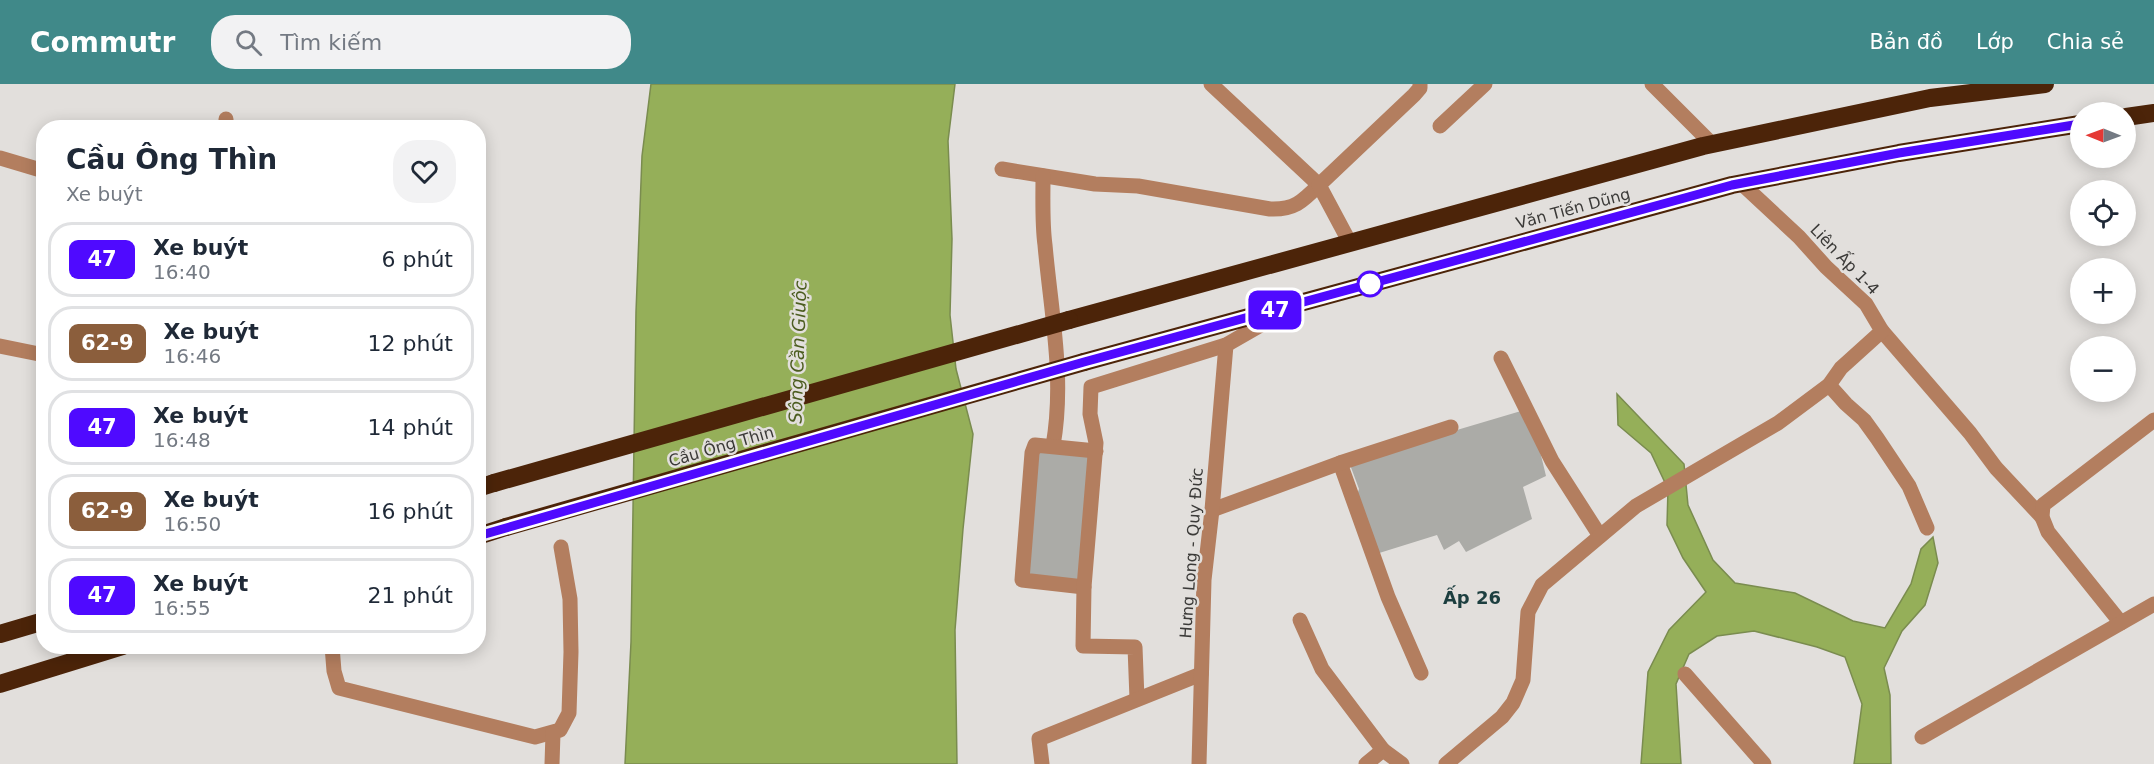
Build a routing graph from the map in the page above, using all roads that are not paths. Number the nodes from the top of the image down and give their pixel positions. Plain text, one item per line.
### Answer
1 (1210, 84) edge
2 (1420, 84) edge
3 (1485, 84) edge
4 (1652, 84) edge
5 (2045, 84) edge
6 (2154, 113) edge
7 (2136, 116) edge
8 (1440, 126) dead end
9 (2070, 126) edge
10 (1712, 144) junction
11 (0, 158) edge
12 (36, 169) edge
13 (1002, 170) dead end
14 (1043, 176) junction
15 (1741, 183) junction
16 (1319, 185) junction
17 (1350, 243) junction
18 (1297, 304) junction
19 (1069, 320) joint
20 (1882, 331) junction
21 (1226, 345) junction
22 (0, 346) edge
23 (36, 353) edge
24 (1501, 358) dead end
25 (1084, 362) joint
26 (1829, 385) junction
27 (2154, 420) edge
28 (1451, 427) dead end
29 (1053, 446) junction
30 (1096, 451) junction
31 (1340, 463) junction
32 (486, 486) edge
33 (1212, 510) junction
34 (2042, 517) junction
35 (1927, 528) dead end
36 (486, 533) edge
37 (1600, 536) junction
38 (561, 547) dead end
39 (1084, 587) junction
40 (2154, 604) edge
41 (1300, 620) dead end
42 (36, 623) edge
43 (2121, 623) junction
44 (0, 634) edge
45 (97, 654) edge
46 (333, 654) edge
47 (1421, 673) dead end
48 (1201, 674) junction
49 (1685, 674) dead end
50 (0, 684) edge
51 (1137, 699) junction
52 (553, 733) junction
53 (1922, 737) dead end
54 (1383, 750) junction
55 (552, 764) edge
56 (1042, 764) edge
57 (1199, 764) edge
58 (1366, 764) edge
59 (1402, 764) edge
60 (1446, 764) edge
61 (1764, 764) edge

1 - 16 street
2 - 16 street
3 - 8 street
4 - 10 street
5 - 10 highway, Văn Tiến Dũng
6 - 7 highway
9 - 15 highway, Văn Tiến Dũng
10 - 17 highway, Văn Tiến Dũng
11 - 12 street
13 - 14 street
14 - 16 street
14 - 29 street
15 - 18 highway, Văn Tiến Dũng
15 - 20 street, Liên Ấp 1-4
16 - 17 street
17 - 19 highway, Văn Tiến Dũng
18 - 21 street
18 - 25 highway, Văn Tiến Dũng
19 - 32 highway, Cầu Ông Thìn, bridge
20 - 26 street
20 - 34 street, Liên Ấp 1-4
21 - 30 street
21 - 33 street, Hưng Long - Quy Đức
22 - 23 street
24 - 37 street
25 - 36 highway, Cầu Ông Thìn, bridge
26 - 35 street
26 - 37 street
27 - 34 street
28 - 31 street
29 - 30 street
29 - 39 street
30 - 39 street
31 - 33 street
31 - 47 street
33 - 48 street, Hưng Long - Quy Đức
34 - 43 street, Liên Ấp 1-4
37 - 60 street
38 - 52 street
39 - 51 street
40 - 43 street
41 - 54 street
42 - 44 highway
43 - 53 street
45 - 50 highway
46 - 52 street
48 - 51 street
48 - 57 street, Hưng Long - Quy Đức
49 - 61 street
51 - 56 street
52 - 55 street
54 - 58 street
54 - 59 street

